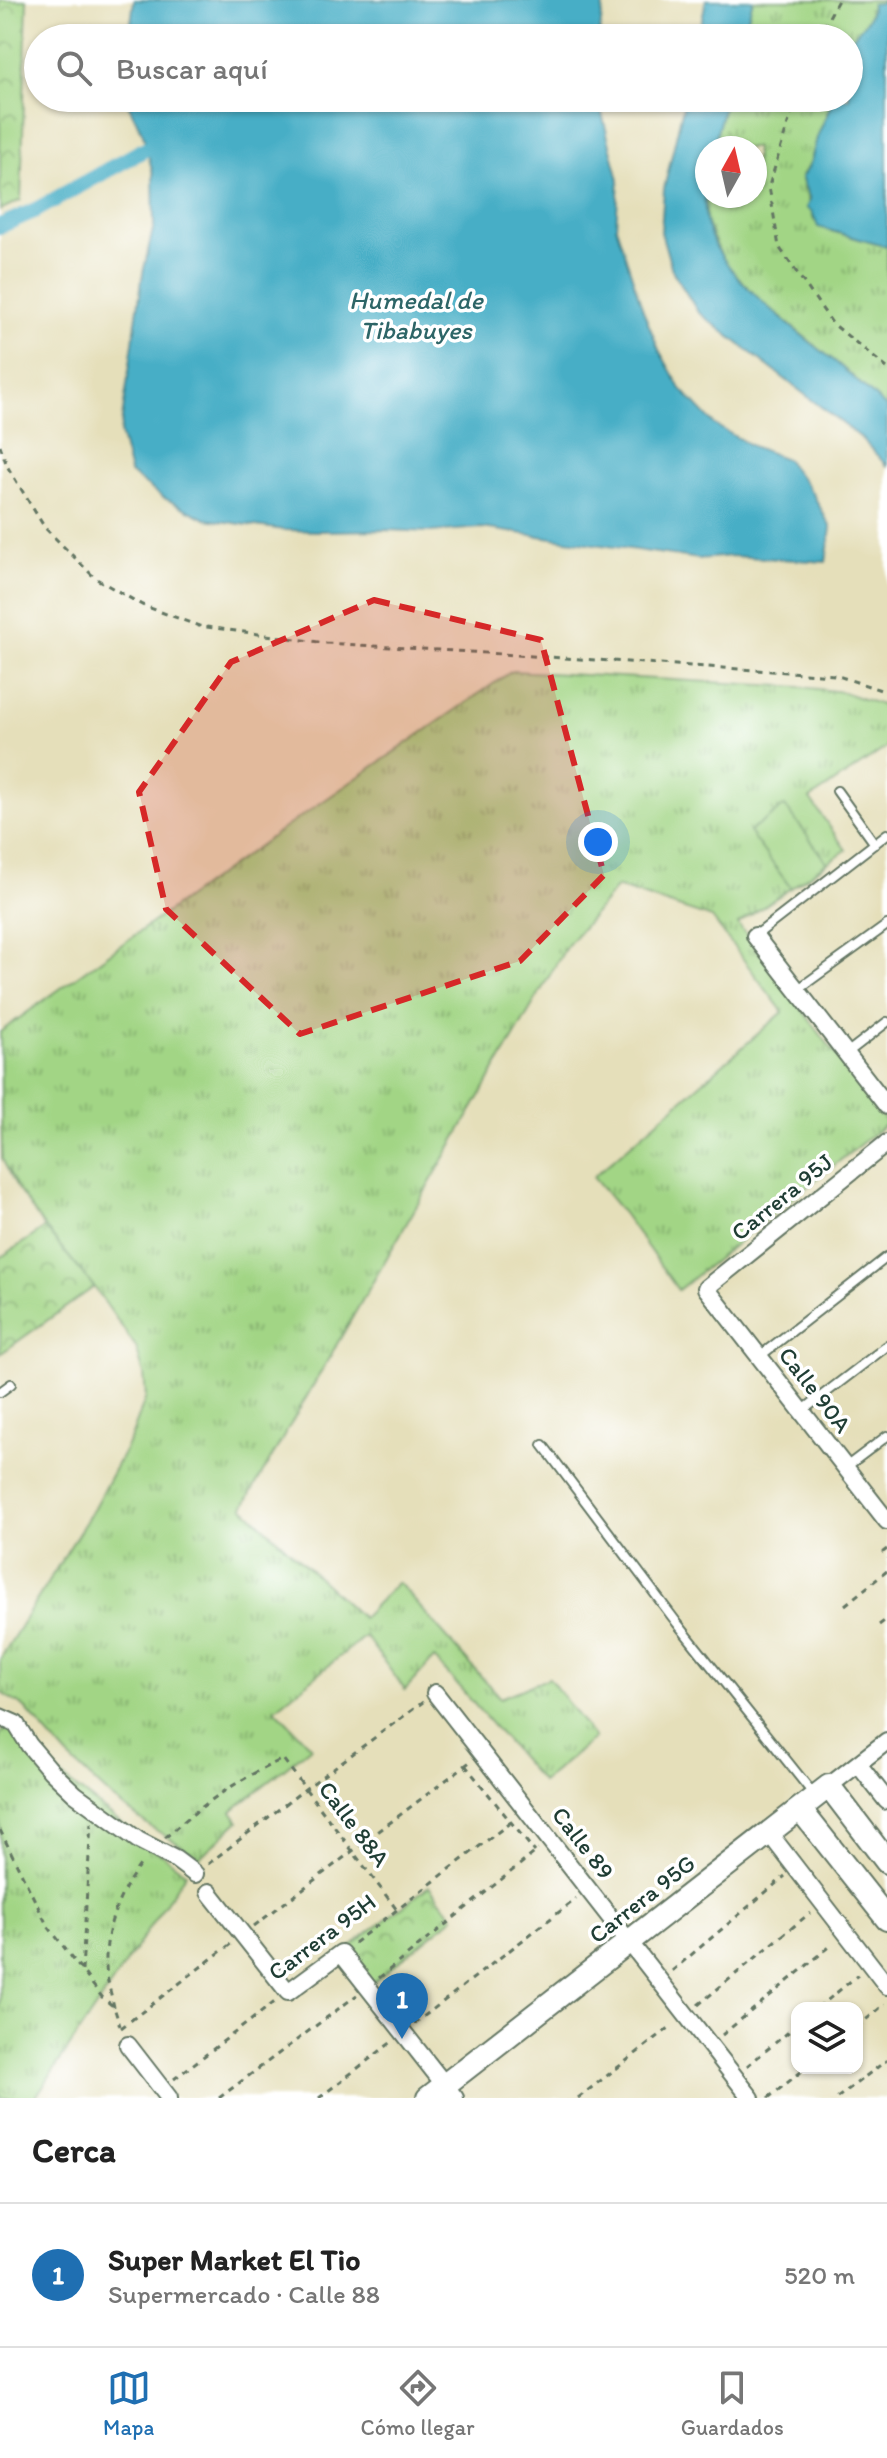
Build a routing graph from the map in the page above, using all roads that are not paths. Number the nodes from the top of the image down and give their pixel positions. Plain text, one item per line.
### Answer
1 (837, 791) dead end
2 (887, 834) edge
3 (875, 844) junction
4 (887, 925) edge
5 (755, 936) joint
6 (797, 990) junction
7 (887, 1022) edge
8 (846, 1054) junction
9 (887, 1106) edge
10 (887, 1143) edge
11 (887, 1257) edge
12 (706, 1288) joint
13 (887, 1346) edge
14 (759, 1357) junction
15 (11, 1384) dead end
16 (0, 1392) edge
17 (802, 1412) junction
18 (887, 1436) edge
19 (543, 1445) dead end
20 (846, 1468) junction
21 (887, 1521) edge
22 (435, 1693) road end
23 (0, 1717) edge
24 (887, 1741) edge
25 (858, 1764) junction
26 (815, 1797) junction
27 (887, 1801) edge
28 (769, 1833) junction
29 (887, 1862) edge
30 (195, 1874) road end
31 (209, 1892) dead end
32 (887, 1919) edge
33 (629, 1942) junction
34 (887, 1986) edge
35 (128, 2045) road end
36 (165, 2094) edge
37 (443, 2094) edge
38 (751, 2098) edge

1 - 3 lane
2 - 3 lane
3 - 5 lane
4 - 6 lane
5 - 6 street
6 - 8 street
7 - 8 lane
8 - 9 street
10 - 12 street, Carrera 95J
11 - 14 lane
12 - 14 street, Calle 90A
13 - 17 lane
14 - 17 street, Calle 90A
15 - 16 lane
17 - 20 street, Calle 90A
18 - 20 lane
19 - 26 lane
20 - 21 street, Calle 90A
22 - 33 street, Calle 89
23 - 30 street
24 - 25 street, Carrera 95G
25 - 26 street, Carrera 95G
25 - 27 street
26 - 28 street, Carrera 95G
26 - 29 street
26 - 32 street
28 - 33 street, Carrera 95G
28 - 34 street
31 - 37 street, Carrera 95H
33 - 37 street, Carrera 95G
33 - 38 street, Calle 89
35 - 36 street

